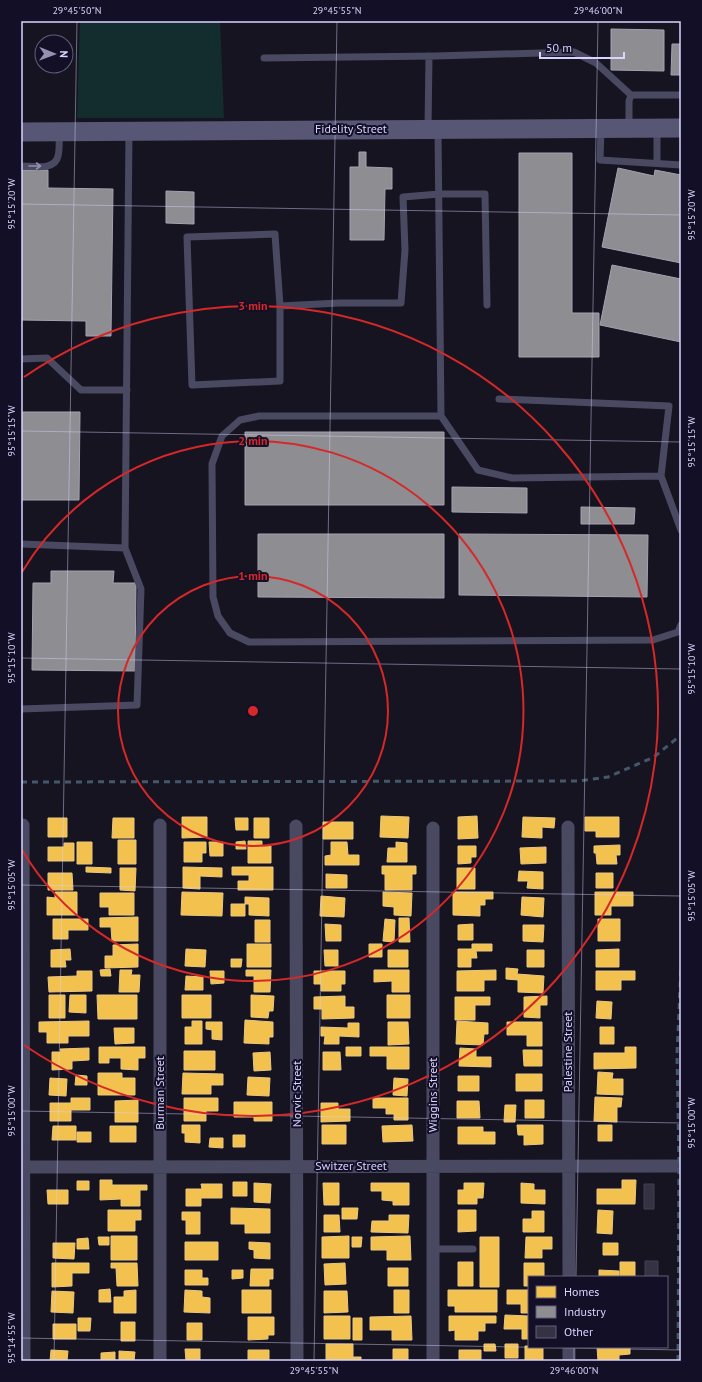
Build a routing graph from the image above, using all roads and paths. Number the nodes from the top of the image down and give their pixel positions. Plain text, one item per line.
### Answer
1 (429, 56) junction
2 (264, 58) dead end
3 (632, 95) junction
4 (681, 95) edge
5 (433, 128) junction
6 (601, 128) junction
7 (629, 128) junction
8 (657, 128) junction
9 (681, 128) edge
10 (129, 130) junction
11 (59, 131) junction
12 (21, 132) edge
13 (658, 163) junction
14 (681, 165) edge
15 (21, 166) edge
16 (439, 194) junction
17 (487, 305) dead end
18 (280, 306) junction
19 (21, 359) edge
20 (127, 390) junction
21 (499, 399) dead end
22 (441, 416) junction
23 (661, 476) junction
24 (681, 530) edge
25 (21, 544) edge
26 (125, 548) junction
27 (681, 624) edge
28 (21, 709) edge
29 (23, 825) dead end
30 (160, 825) dead end
31 (296, 826) dead end
32 (568, 827) dead end
33 (433, 828) dead end
34 (160, 1166) junction
35 (297, 1166) junction
36 (433, 1166) junction
37 (568, 1166) junction
38 (681, 1166) edge
39 (22, 1167) edge
40 (433, 1249) junction
41 (473, 1249) dead end
42 (569, 1276) edge
43 (569, 1348) edge
44 (24, 1361) edge
45 (160, 1361) edge
46 (297, 1361) edge
47 (433, 1361) edge
48 (569, 1361) edge

1 - 2 lane
1 - 3 lane
1 - 5 lane
3 - 4 lane
3 - 7 lane
5 - 6 main road, Fidelity Street
5 - 10 main road, Fidelity Street
5 - 16 lane
6 - 7 main road, Fidelity Street
6 - 13 lane
7 - 8 main road, Fidelity Street
8 - 9 main road, Fidelity Street
8 - 13 lane
10 - 11 main road, Fidelity Street
10 - 20 lane
11 - 12 main road, Fidelity Street
15 -> 11 lane
13 - 14 lane
16 - 17 lane
16 - 18 lane
16 - 22 lane
18 - 18 lane
19 - 20 lane
20 - 26 lane
21 - 23 lane
22 - 23 lane
22 - 27 lane
23 - 24 lane
25 - 26 lane
26 - 28 lane
29 - 39 street
30 - 34 street, Burman Street
31 - 35 street, Norvic Street
32 - 37 street, Palestine Street
33 - 36 street, Wiggins Street
34 - 35 street, Switzer Street
34 - 39 street, Switzer Street
34 - 45 street, Burman Street
35 - 36 street, Switzer Street
35 - 46 street, Norvic Street
36 - 37 street, Switzer Street
36 - 40 street, Wiggins Street
37 - 38 street, Switzer Street
37 - 42 street, Palestine Street
39 - 44 street
40 - 41 lane
40 - 47 street, Wiggins Street
43 - 48 street

